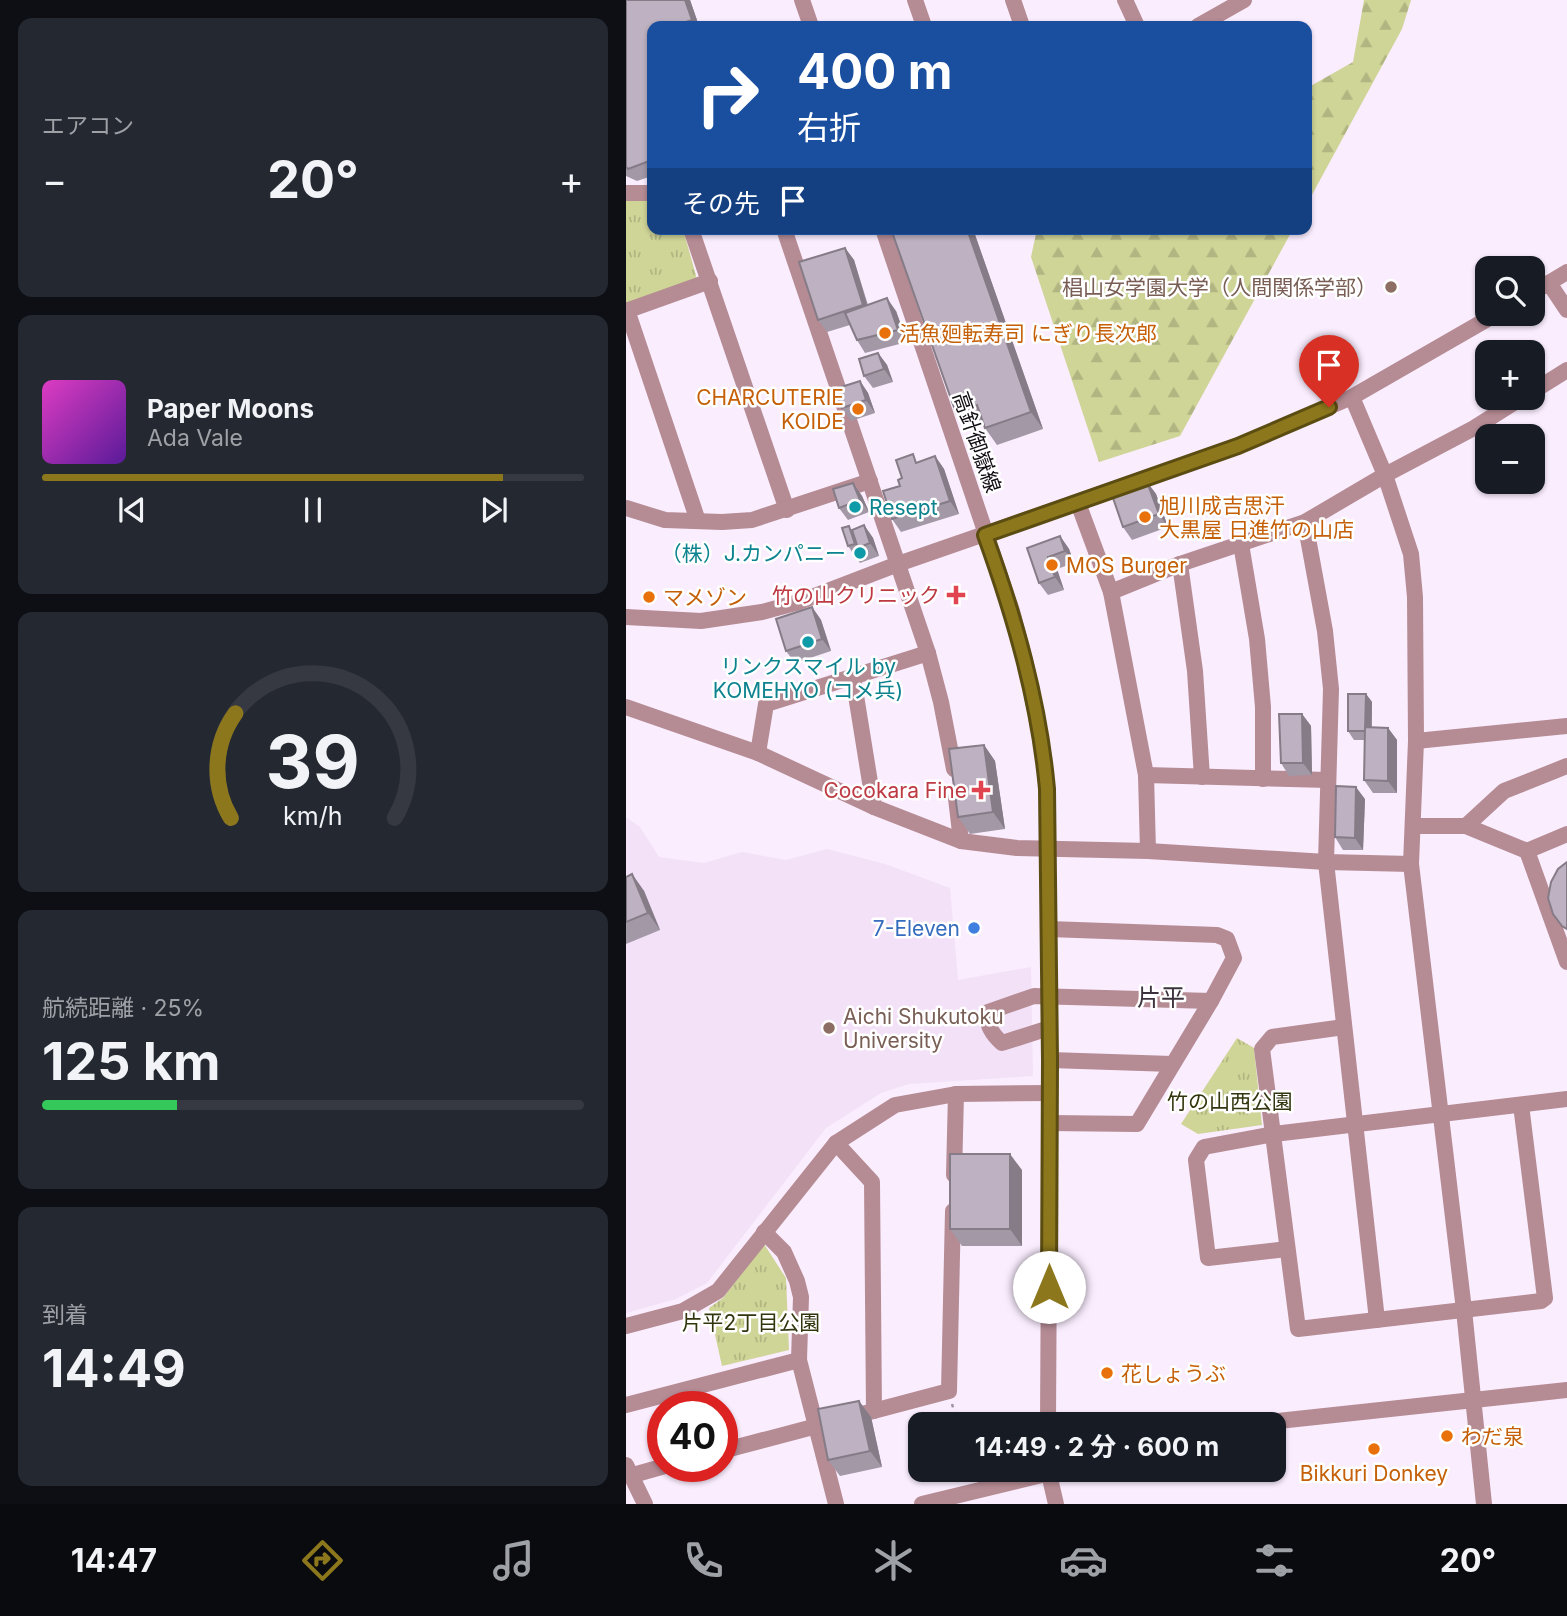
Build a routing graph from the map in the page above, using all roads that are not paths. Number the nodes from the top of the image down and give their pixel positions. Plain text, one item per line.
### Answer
1 (802, 0) edge
2 (915, 0) edge
3 (1013, 0) edge
4 (1125, 0) edge
5 (1238, 2) edge
6 (809, 21) edge
7 (922, 21) edge
8 (1020, 21) edge
9 (1135, 21) edge
10 (1206, 21) edge
11 (626, 193) edge
12 (647, 193) edge
13 (693, 235) edge
14 (786, 235) edge
15 (885, 235) edge
16 (1566, 272) edge
17 (710, 281) junction
18 (1549, 284) junction
19 (1545, 286) edge
20 (627, 310) edge
21 (1566, 310) edge
22 (1475, 326) edge
23 (1566, 370) edge
24 (1545, 383) edge
25 (1352, 397) junction
26 (1502, 410) edge
27 (1385, 475) junction
28 (870, 481) junction
29 (1078, 503) junction
30 (626, 508) edge
31 (787, 510) junction
32 (698, 521) junction
33 (1305, 522) junction
34 (985, 535) junction
35 (1241, 544) junction
36 (898, 564) junction
37 (1180, 564) junction
38 (1111, 592) junction
39 (626, 617) edge
40 (928, 653) junction
41 (853, 677) junction
42 (626, 707) edge
43 (1566, 726) edge
44 (1416, 741) junction
45 (758, 753) junction
46 (1566, 766) edge
47 (1146, 775) junction
48 (1202, 776) junction
49 (1263, 779) junction
50 (1328, 780) junction
51 (874, 807) junction
52 (1414, 826) junction
53 (1466, 826) junction
54 (1566, 834) edge
55 (961, 841) junction
56 (1048, 848) junction
57 (1148, 851) junction
58 (1527, 851) junction
59 (1326, 862) junction
60 (1411, 864) junction
61 (1049, 929) junction
62 (1566, 962) edge
63 (1049, 996) junction
64 (1211, 1001) junction
65 (1344, 1027) junction
66 (1049, 1028) junction
67 (1050, 1060) junction
68 (1172, 1064) junction
69 (1050, 1093) junction
70 (956, 1094) junction
71 (1566, 1099) edge
72 (1521, 1104) junction
73 (1440, 1113) junction
74 (1050, 1123) junction
75 (1355, 1124) junction
76 (1274, 1134) junction
77 (836, 1143) junction
78 (764, 1232) junction
79 (1288, 1250) junction
80 (1464, 1310) junction
81 (1377, 1320) junction
82 (626, 1326) edge
83 (799, 1360) junction
84 (1566, 1390) edge
85 (1474, 1400) junction
86 (626, 1405) edge
87 (874, 1411) junction
88 (1048, 1412) edge
89 (1286, 1420) edge
90 (814, 1427) junction
91 (738, 1447) edge
92 (647, 1468) edge
93 (629, 1470) edge
94 (1021, 1482) edge
95 (1053, 1482) edge
96 (978, 1497) edge
97 (645, 1504) edge
98 (836, 1504) edge
99 (922, 1504) edge
100 (1056, 1504) edge
101 (1484, 1504) edge

1 - 6 street
2 - 7 street
3 - 8 street
4 - 9 street
5 - 10 street
11 - 12 street
13 - 17 street
14 - 28 street
15 - 34 street, 高針御嶽線
16 - 18 street
17 - 20 street
17 - 31 street
18 - 19 street
18 - 21 street
20 - 32 street
22 - 25 street
23 - 24 street
25 - 27 street
25 - 29 street
26 - 27 street
27 - 33 street
27 - 44 street
28 - 31 street
28 - 36 street
29 - 34 street
29 - 38 street
30 - 32 street
31 - 32 street
33 - 35 street
33 - 50 street
34 - 36 street
34 - 56 street, 高針御嶽線
35 - 37 street
35 - 49 street
36 - 39 street
36 - 40 street
37 - 38 street
37 - 48 street
38 - 47 street
40 - 41 street
40 - 55 street
41 - 45 street
41 - 51 street
42 - 45 street
43 - 44 street
44 - 52 street
45 - 51 street
46 - 53 street
47 - 48 street
47 - 57 street
48 - 49 street
49 - 50 street
50 - 59 street
51 - 55 street
52 - 53 street
52 - 60 street
53 - 58 street
54 - 58 street
55 - 56 street
56 - 57 street
56 - 61 street, 高針御嶽線
57 - 59 street
58 - 62 street
59 - 60 street
59 - 65 street
60 - 73 street
61 - 63 street, 高針御嶽線
61 - 64 street
63 - 64 street
63 - 66 street, 高針御嶽線
63 - 66 street
64 - 68 street
65 - 75 street
65 - 76 street
66 - 67 street, 高針御嶽線
67 - 68 street
67 - 69 street, 高針御嶽線
68 - 74 street
69 - 70 street
69 - 74 street, 高針御嶽線
70 - 77 street
70 - 87 street
71 - 72 street
72 - 73 street
72 - 80 street
73 - 75 street
73 - 80 street
74 - 88 street, 高針御嶽線
75 - 76 street
75 - 81 street
76 - 79 street
76 - 79 street
77 - 78 street
77 - 87 street
78 - 82 street
78 - 83 street
79 - 81 street
80 - 81 street
80 - 85 street
83 - 86 street
83 - 90 street
84 - 85 street
85 - 89 street
85 - 101 street
87 - 90 street
90 - 91 street
90 - 98 street
92 - 93 street
93 - 97 street
94 - 96 street
95 - 100 street
96 - 99 street

